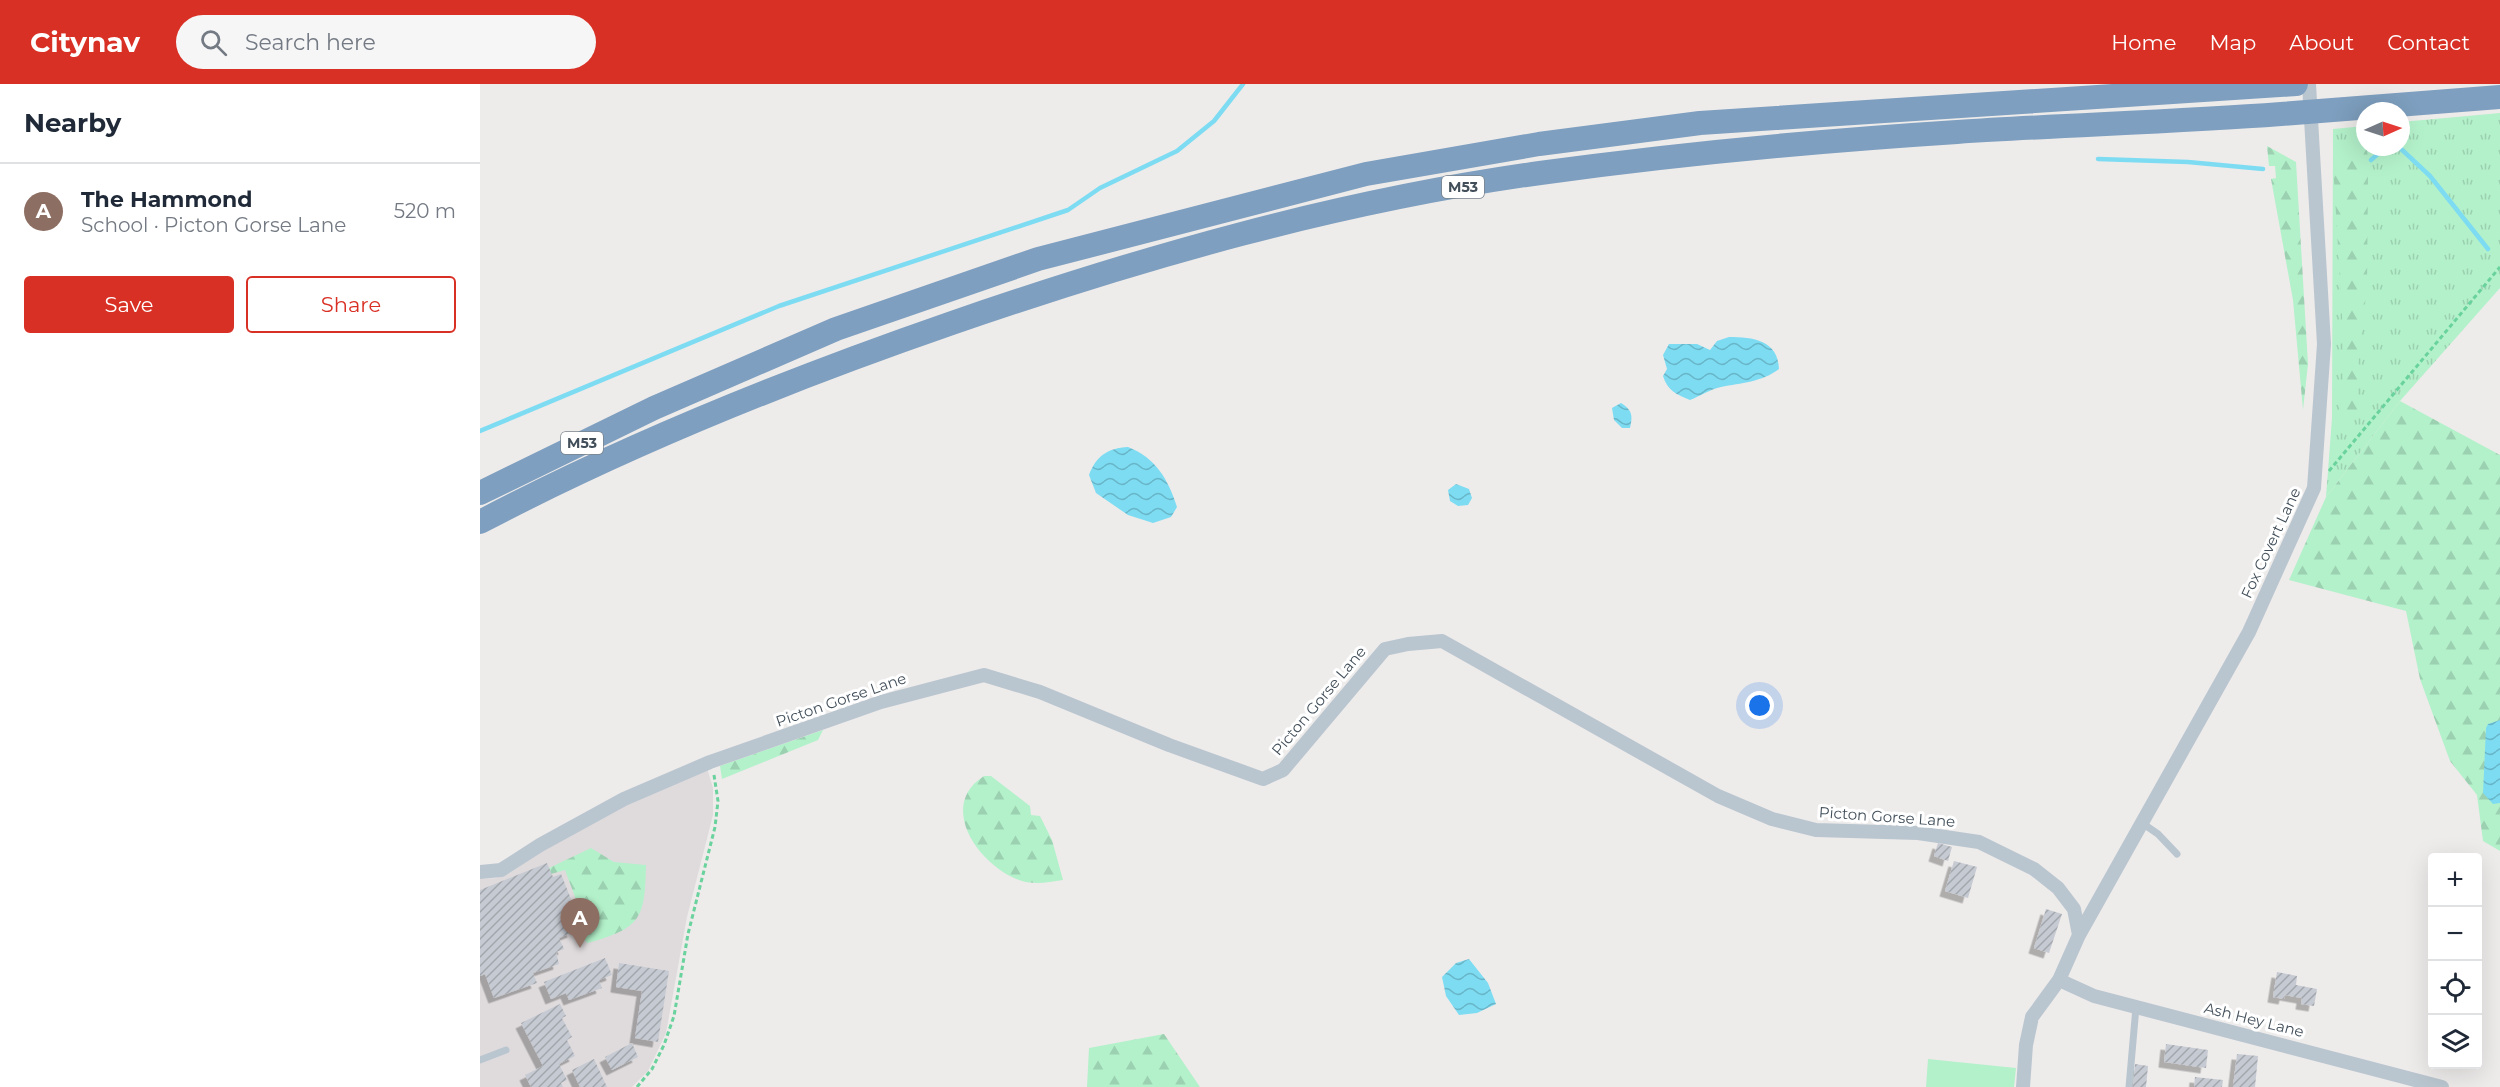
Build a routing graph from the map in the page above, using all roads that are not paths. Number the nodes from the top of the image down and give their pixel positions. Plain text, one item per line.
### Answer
1 (2296, 84) edge
2 (2309, 84) edge
3 (2500, 97) edge
4 (480, 493) edge
5 (480, 522) edge
6 (2142, 822) junction
7 (2177, 854) dead end
8 (480, 872) edge
9 (2079, 935) junction
10 (2059, 981) junction
11 (2136, 1007) junction
12 (506, 1050) dead end
13 (480, 1059) edge
14 (2023, 1087) edge
15 (2129, 1087) edge
16 (2442, 1087) edge

1 - 4 highway, M53
2 - 6 street, Fox Covert Lane
3 - 5 highway, M53
6 - 7 lane
6 - 9 street, Fox Covert Lane
8 - 9 street, Picton Gorse Lane
9 - 10 street, Fox Covert Lane
10 - 11 street, Ash Hey Lane
10 - 14 street, Fox Covert Lane
11 - 15 lane
11 - 16 street, Ash Hey Lane
12 - 13 lane

